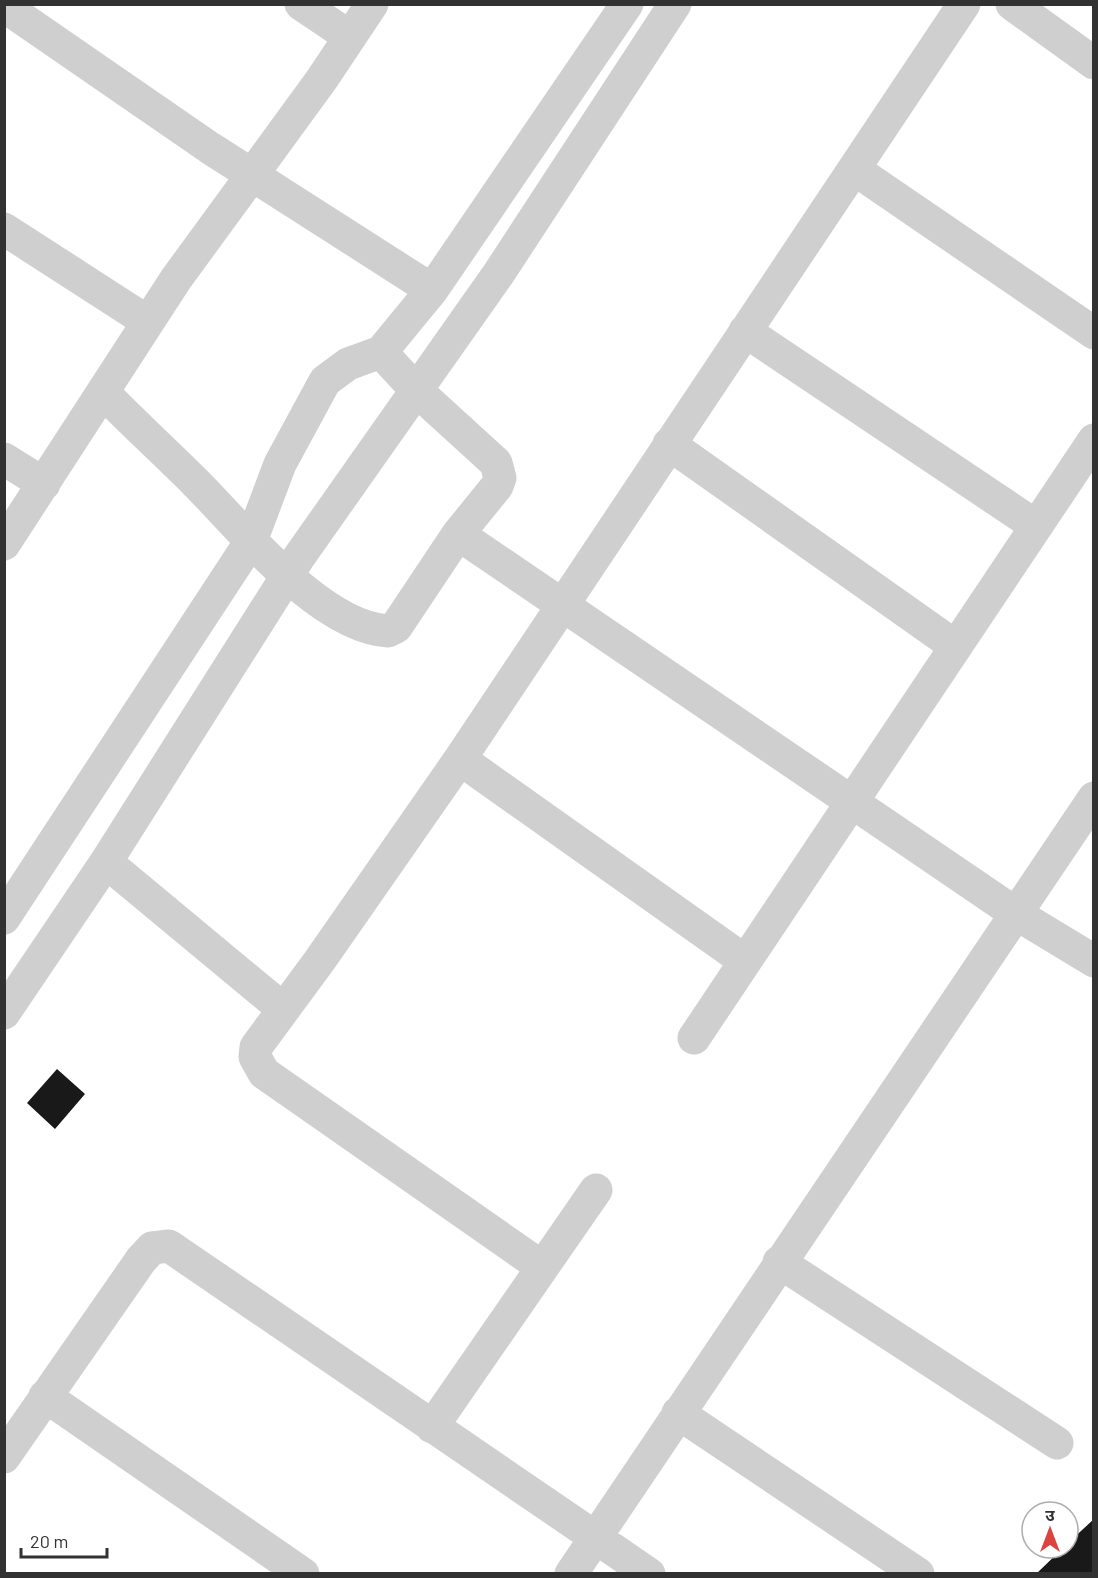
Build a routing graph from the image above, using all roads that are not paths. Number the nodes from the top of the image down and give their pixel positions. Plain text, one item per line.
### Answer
1 (302, 4) edge
2 (372, 4) edge
3 (627, 4) edge
4 (675, 4) edge
5 (964, 4) edge
6 (1012, 4) edge
7 (12, 7) edge
8 (350, 38) junction
9 (1094, 63) edge
10 (854, 169) junction
11 (251, 174) junction
12 (4, 229) edge
13 (432, 290) junction
14 (148, 322) junction
15 (745, 331) junction
16 (1094, 333) edge
17 (381, 352) junction
18 (416, 390) junction
19 (103, 392) junction
20 (1094, 440) edge
21 (669, 444) junction
22 (4, 459) edge
23 (44, 484) junction
24 (1036, 526) junction
25 (458, 534) junction
26 (251, 541) junction
27 (4, 544) edge
28 (286, 577) junction
29 (561, 604) junction
30 (955, 646) junction
31 (460, 759) junction
32 (1094, 798) edge
33 (851, 802) junction
34 (106, 862) junction
35 (1015, 913) junction
36 (4, 918) edge
37 (745, 961) junction
38 (1094, 961) edge
39 (283, 1009) junction
40 (4, 1013) edge
41 (694, 1038) dead end
42 (596, 1190) dead end
43 (779, 1262) junction
44 (542, 1267) junction
45 (45, 1396) junction
46 (678, 1413) junction
47 (432, 1428) junction
48 (1057, 1443) dead end
49 (4, 1457) edge
50 (595, 1538) junction
51 (303, 1574) edge
52 (571, 1574) edge
53 (649, 1574) edge
54 (918, 1574) edge

1 - 8 street
2 - 8 street
3 - 13 street
4 - 18 street
5 - 10 street
6 - 9 street
7 - 11 street
8 - 11 street
10 - 15 street
10 - 16 street
11 - 13 street
11 - 14 street
12 - 14 street
13 - 17 street
14 - 19 street
15 - 21 street
15 - 24 street
17 - 18 street
17 - 26 street
18 - 25 street
18 - 28 street
19 - 23 street
19 - 26 street
20 - 24 street
21 - 29 street
21 - 30 street
22 - 23 street
23 - 27 street
24 - 30 street
25 - 28 street
25 - 29 street
26 - 28 street
26 - 36 street
28 - 34 street
29 - 31 street
29 - 33 street
30 - 33 street
31 - 37 street
31 - 39 street
32 - 35 street
33 - 35 street
33 - 37 street
34 - 39 street
34 - 40 street
35 - 38 street
35 - 43 street
37 - 41 street
39 - 44 street
42 - 44 street
43 - 46 street
43 - 48 street
44 - 47 street
45 - 47 street
45 - 49 street
45 - 51 street
46 - 50 street
46 - 54 street
47 - 50 street
50 - 52 street
50 - 53 street

